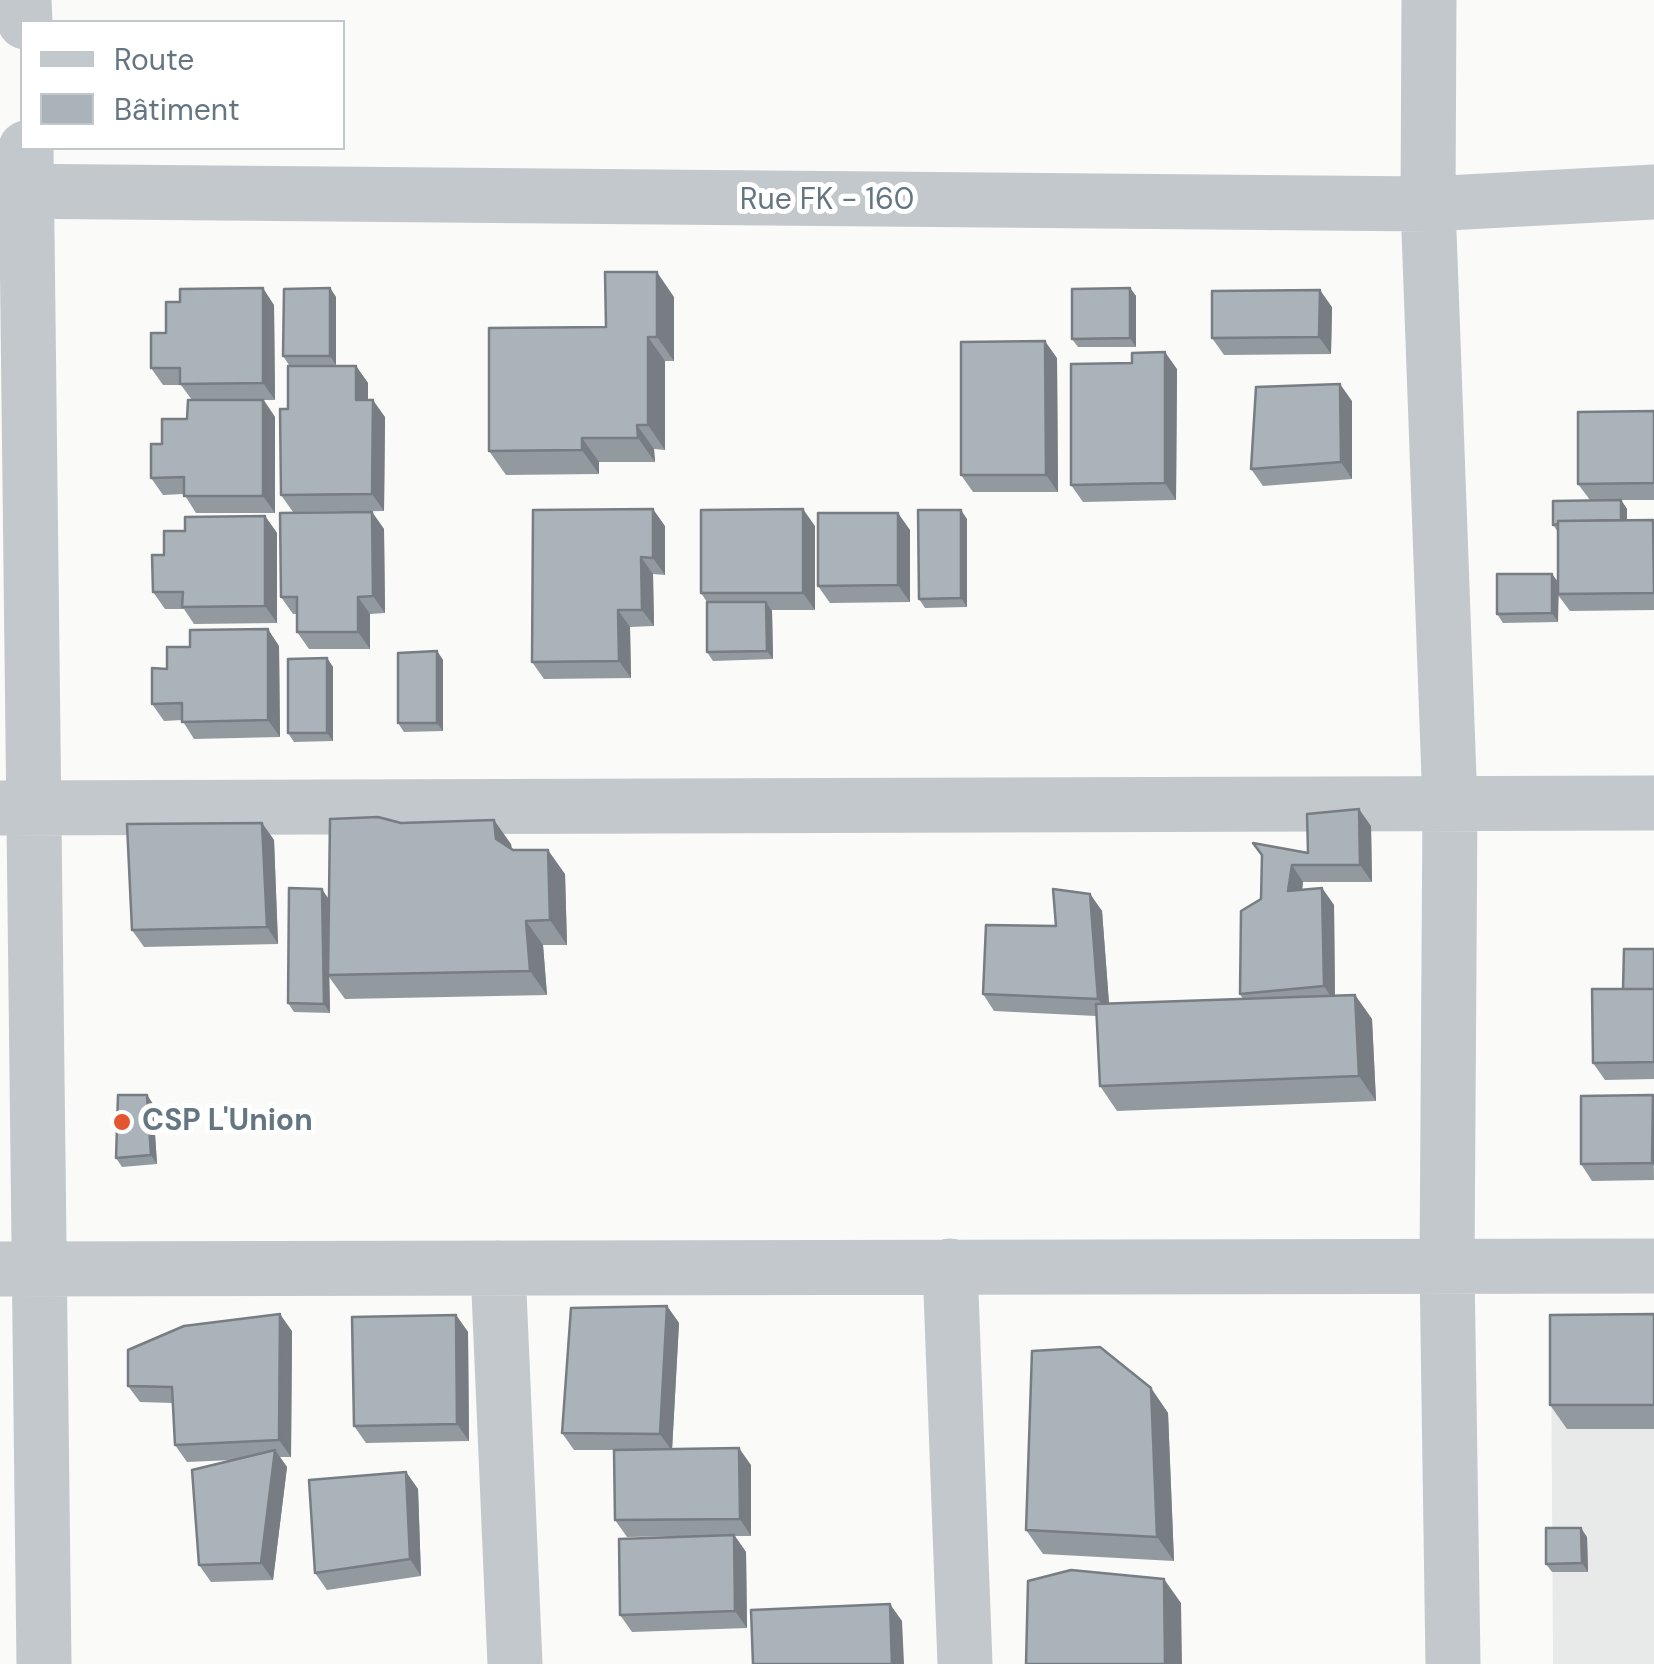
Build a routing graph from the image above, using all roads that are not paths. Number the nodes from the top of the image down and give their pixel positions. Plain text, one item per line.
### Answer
1 (1429, 0) edge
2 (18, 177) edge
3 (1654, 192) edge
4 (1428, 204) junction
5 (1654, 804) edge
6 (1450, 805) junction
7 (17, 808) edge
8 (950, 1266) junction
9 (1447, 1266) junction
10 (1654, 1266) edge
11 (498, 1268) junction
12 (20, 1269) edge
13 (44, 1664) edge
14 (515, 1664) edge
15 (966, 1664) edge
16 (1453, 1664) edge

1 - 4 street
2 - 4 street, Rue FK - 160
2 - 7 street
3 - 4 street, Rue FK - 160
4 - 6 street
5 - 6 street
6 - 7 street
6 - 9 street
7 - 12 street
8 - 9 street
8 - 11 street
8 - 15 street
9 - 10 street
9 - 16 street
11 - 12 street
11 - 14 street
12 - 13 street

